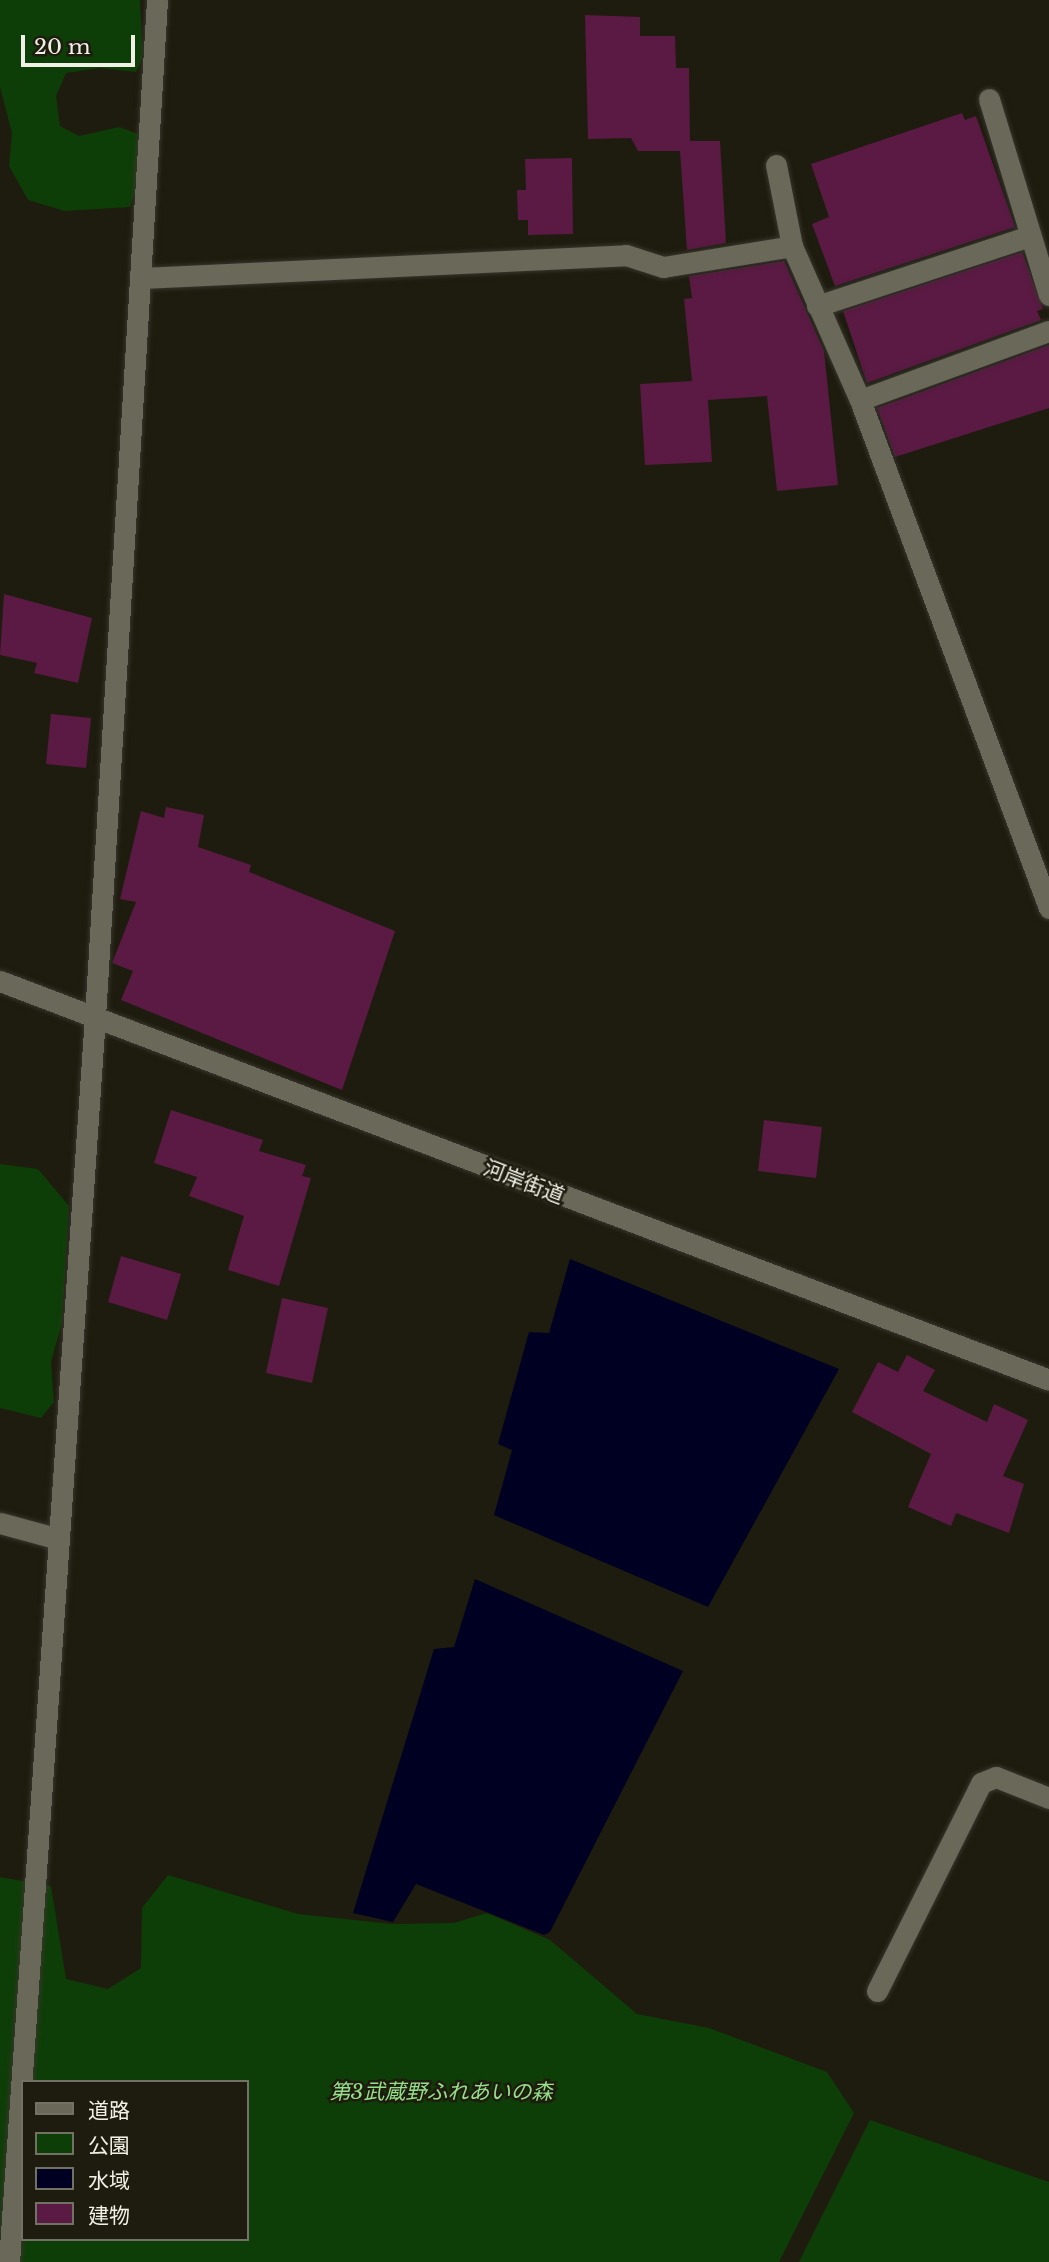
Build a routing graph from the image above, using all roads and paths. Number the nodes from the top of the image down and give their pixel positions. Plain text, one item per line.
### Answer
1 (157, 0) edge
2 (989, 99) dead end
3 (776, 165) dead end
4 (1030, 236) junction
5 (792, 246) junction
6 (142, 278) junction
7 (1049, 295) edge
8 (817, 306) junction
9 (1049, 331) edge
10 (859, 400) junction
11 (1049, 908) edge
12 (0, 981) edge
13 (95, 1017) junction
14 (1049, 1381) edge
15 (0, 1523) edge
16 (59, 1539) junction
17 (1049, 1798) edge
18 (877, 1991) dead end
19 (22, 2080) edge
20 (21, 2093) edge
21 (9, 2262) edge

1 - 6 street
2 - 4 street
3 - 5 street
4 - 7 street
4 - 8 street
5 - 6 street
5 - 8 street
6 - 13 street
8 - 10 street
9 - 10 street
10 - 11 street
12 - 13 street, 河岸街道
13 - 14 street, 河岸街道
13 - 16 street
15 - 16 street
16 - 19 street
17 - 18 street
20 - 21 street

